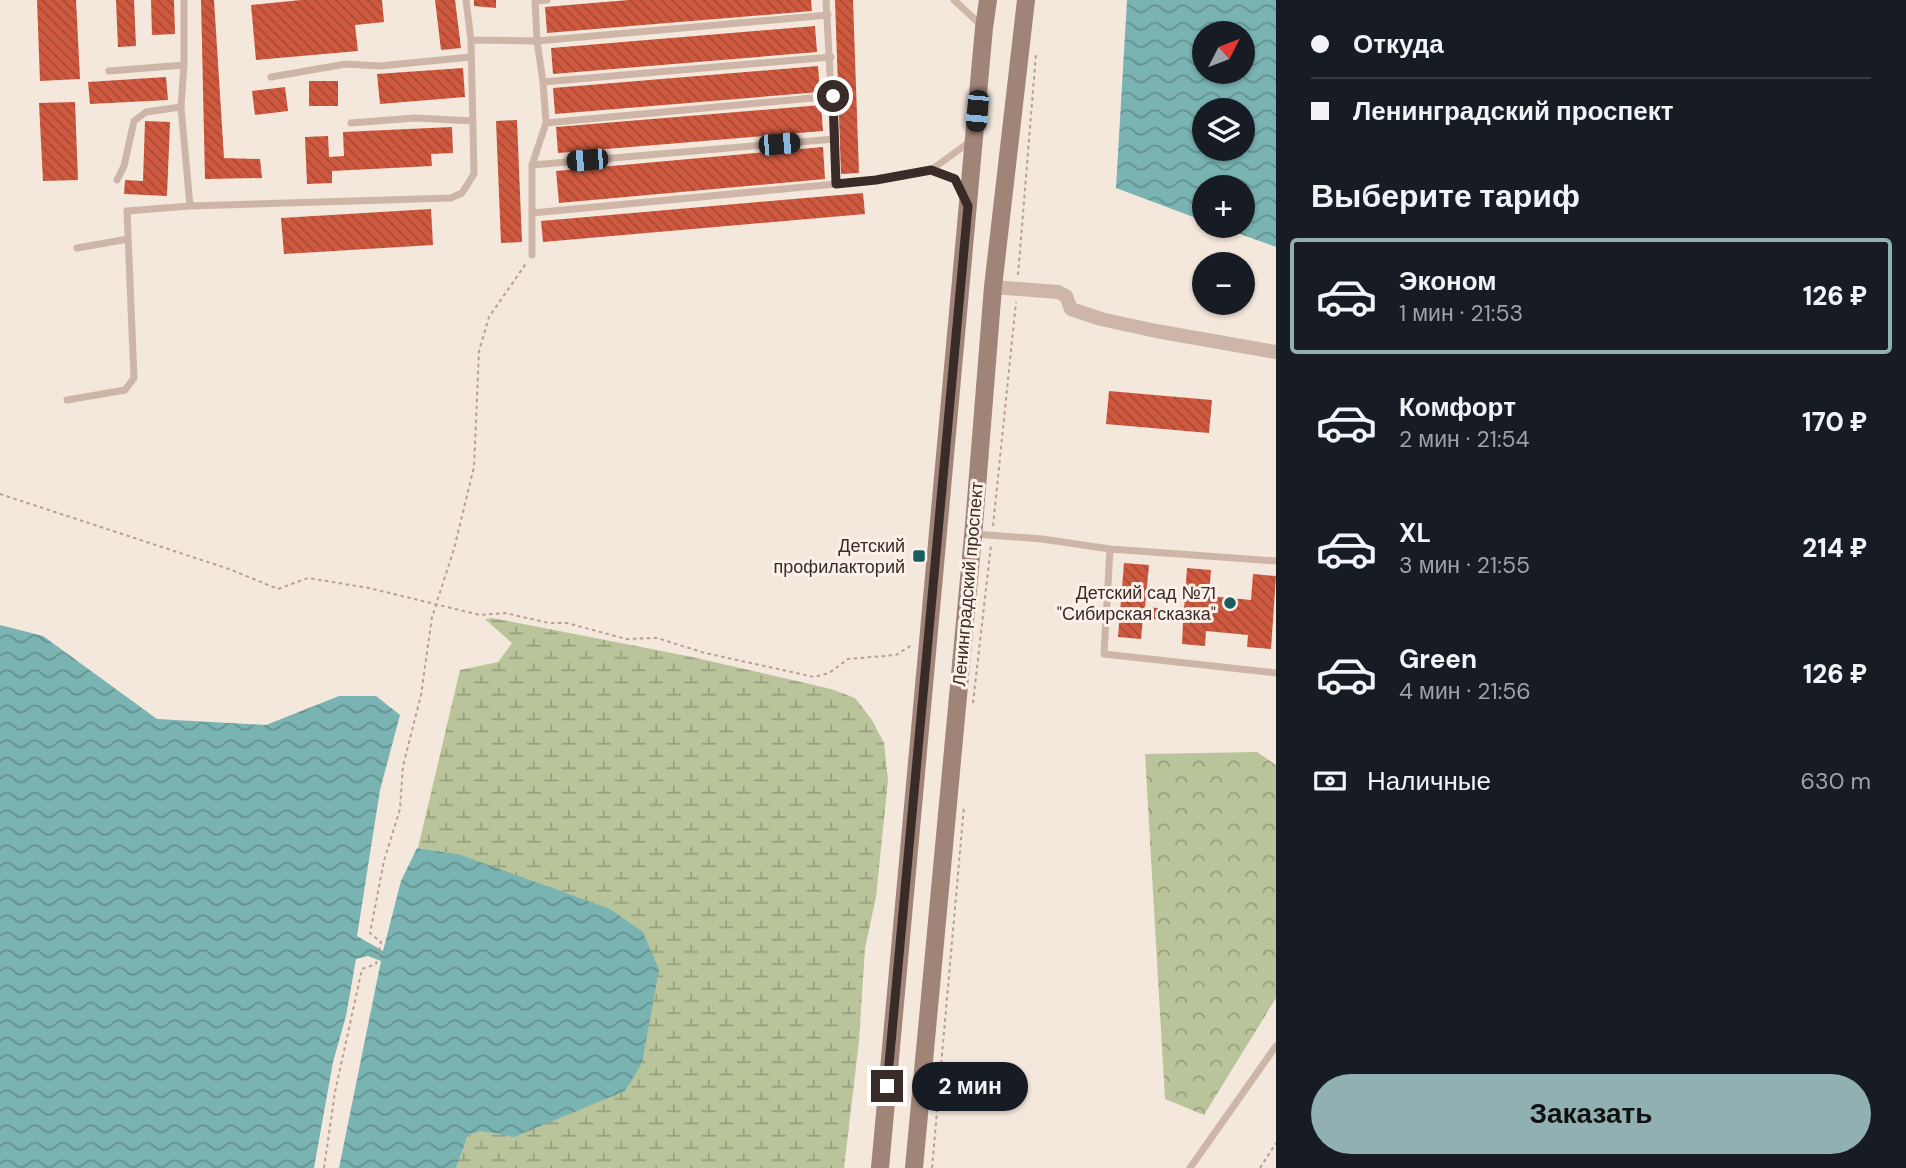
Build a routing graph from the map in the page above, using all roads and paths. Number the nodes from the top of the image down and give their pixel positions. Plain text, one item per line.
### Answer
1 (184, 0) edge
2 (466, 0) edge
3 (547, 0) edge
4 (826, 0) edge
5 (954, 0) edge
6 (988, 0) edge
7 (1027, 0) edge
8 (535, 1) edge
9 (828, 15) junction
10 (984, 27) junction
11 (471, 40) junction
12 (537, 41) junction
13 (1035, 55) dead end
14 (471, 57) junction
15 (831, 57) junction
16 (184, 65) junction
17 (109, 71) dead end
18 (271, 77) dead end
19 (544, 82) junction
20 (833, 96) junction
21 (181, 107) junction
22 (473, 121) junction
23 (351, 123) dead end
24 (546, 123) junction
25 (834, 139) junction
26 (975, 139) junction
27 (532, 165) junction
28 (931, 170) junction
29 (117, 180) dead end
30 (836, 184) junction
31 (190, 206) junction
32 (968, 206) junction
33 (532, 213) junction
34 (128, 239) junction
35 (78, 248) dead end
36 (532, 255) joint
37 (993, 287) junction
38 (1017, 289) junction
39 (1276, 352) edge
40 (67, 400) dead end
41 (0, 494) edge
42 (973, 534) junction
43 (992, 536) junction
44 (1110, 549) junction
45 (1276, 561) edge
46 (436, 603) junction
47 (919, 641) dead end
48 (1276, 673) edge
49 (973, 705) dead end
50 (964, 800) dead end
51 (1276, 1046) edge
52 (1276, 1143) edge
53 (324, 1168) edge
54 (880, 1168) edge
55 (914, 1168) edge
56 (932, 1168) edge
57 (1190, 1168) edge
58 (1260, 1168) edge

1 - 16 lane
2 - 11 lane
3 - 8 lane
4 - 9 lane
5 - 10 lane
6 - 10 main road, Ленинградский проспект
7 - 37 main road, Ленинградский проспект
8 - 12 lane
9 - 12 lane
9 - 15 lane
10 - 26 main road, Ленинградский проспект
11 - 12 lane
11 - 14 lane
12 - 19 lane
13 - 38 path
14 - 18 lane
14 - 22 lane
15 - 19 lane
15 - 20 lane
16 - 17 lane
16 - 21 lane
19 - 24 lane
20 - 24 lane
20 - 25 lane
21 - 29 lane
21 - 31 lane
22 - 23 lane
22 - 31 lane
24 - 27 lane
25 - 27 lane
25 - 30 lane
26 - 28 lane
26 - 32 main road, Ленинградский проспект
27 - 33 lane
28 - 30 lane
28 - 32 lane
30 - 33 lane
31 - 34 lane
32 - 54 main road, Ленинградский проспект
33 - 36 lane
34 - 35 lane
34 - 40 lane
36 - 46 path
37 - 38 street
37 - 42 main road, Ленинградский проспект
38 - 39 street
38 - 43 path
41 - 46 path
42 - 43 lane
42 - 55 main road, Ленинградский проспект
43 - 44 lane
43 - 49 path
44 - 45 lane
44 - 48 lane
46 - 47 path
46 - 53 path
50 - 56 path
51 - 57 lane
52 - 58 path

